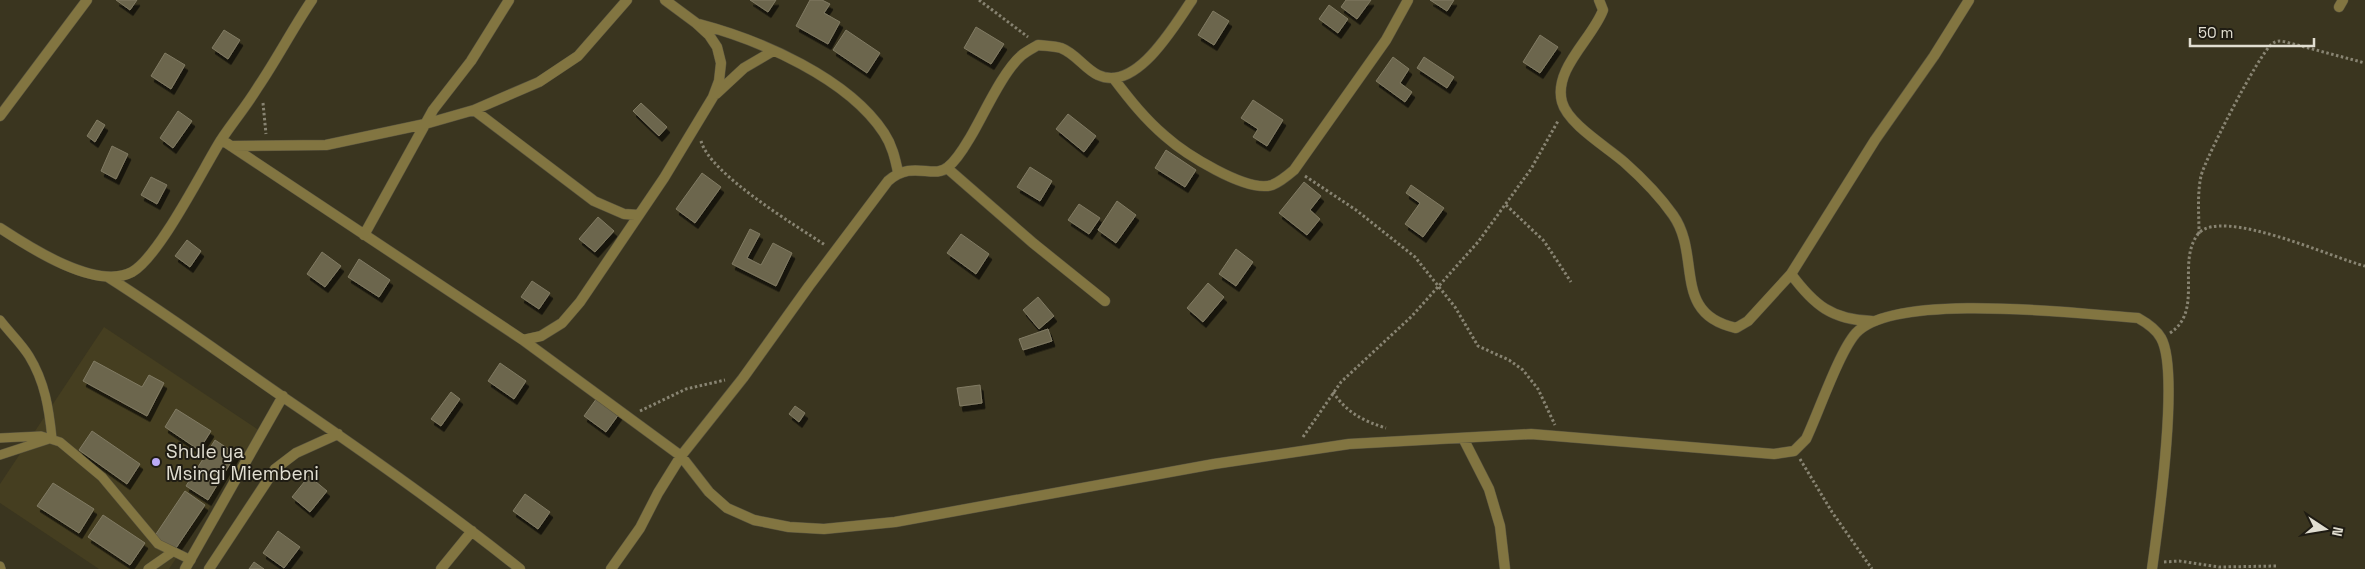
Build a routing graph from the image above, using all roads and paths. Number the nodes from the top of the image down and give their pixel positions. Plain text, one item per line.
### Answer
1 (87, 0) edge
2 (312, 0) edge
3 (509, 0) edge
4 (627, 0) edge
5 (665, 0) edge
6 (979, 0) edge
7 (1192, 0) edge
8 (1408, 0) edge
9 (1599, 0) edge
10 (1969, 0) edge
11 (696, 23) junction
12 (1038, 45) junction
13 (772, 51) junction
14 (2365, 63) edge
15 (1114, 79) junction
16 (258, 88) junction
17 (713, 98) junction
18 (474, 110) junction
19 (1565, 110) junction
20 (0, 114) edge
21 (699, 121) junction
22 (425, 124) junction
23 (222, 140) junction
24 (266, 145) junction
25 (231, 146) junction
26 (947, 168) junction
27 (1294, 170) junction
28 (898, 172) junction
29 (1506, 205) junction
30 (639, 215) junction
31 (0, 228) edge
32 (2199, 234) junction
33 (364, 235) junction
34 (834, 251) junction
35 (2365, 266) edge
36 (1791, 274) junction
37 (108, 277) junction
38 (1571, 282) dead end
39 (1440, 287) junction
40 (1105, 301) dead end
41 (0, 320) edge
42 (1872, 321) junction
43 (2162, 338) junction
44 (523, 340) junction
45 (743, 378) junction
46 (1333, 392) junction
47 (283, 396) junction
48 (625, 415) junction
49 (1396, 431) dead end
50 (338, 434) junction
51 (1560, 436) junction
52 (0, 438) edge
53 (52, 438) junction
54 (1463, 438) junction
55 (1794, 451) junction
56 (1295, 452) junction
57 (0, 455) edge
58 (681, 456) junction
59 (472, 531) junction
60 (171, 553) junction
61 (188, 565) edge
62 (2153, 566) edge
63 (2278, 566) dead end
64 (148, 569) edge
65 (209, 569) edge
66 (440, 569) edge
67 (520, 569) edge
68 (611, 569) edge
69 (1505, 569) edge
70 (1872, 569) edge

1 - 20 street
2 - 16 street
3 - 22 street
4 - 18 street
5 - 11 street
6 - 12 path
7 - 15 street
8 - 27 street
9 - 19 street
10 - 36 street
11 - 13 street
11 - 17 street
12 - 15 street
12 - 26 street
13 - 17 street
13 - 28 street
14 - 32 path
15 - 27 street
16 - 23 street
16 - 24 path
17 - 21 street
18 - 22 street
18 - 30 street
19 - 29 path
19 - 36 street
21 - 30 street
21 - 34 path
22 - 24 street
22 - 33 street
23 - 25 street
23 - 37 street
24 - 25 street
25 - 33 street
26 - 28 street
26 - 40 street
27 - 39 path
28 - 34 street
29 - 38 path
29 - 39 path
30 - 44 street
31 - 37 street
32 - 35 path
32 - 43 path
33 - 44 street
34 - 45 street
36 - 42 street
37 - 47 street
39 - 46 path
39 - 51 path
41 - 53 lane
42 - 43 street
42 - 55 street
43 - 62 street
44 - 48 street
45 - 48 path
45 - 58 street
46 - 49 path
46 - 56 path
47 - 50 street
47 - 61 street
48 - 58 street
50 - 59 street
50 - 65 street
51 - 54 street
51 - 55 street
52 - 53 lane
53 - 57 lane
53 - 60 lane
54 - 56 street
54 - 69 street
55 - 70 path
56 - 58 street
58 - 68 street
59 - 66 street
59 - 67 street
60 - 61 lane
60 - 64 lane
62 - 63 path

